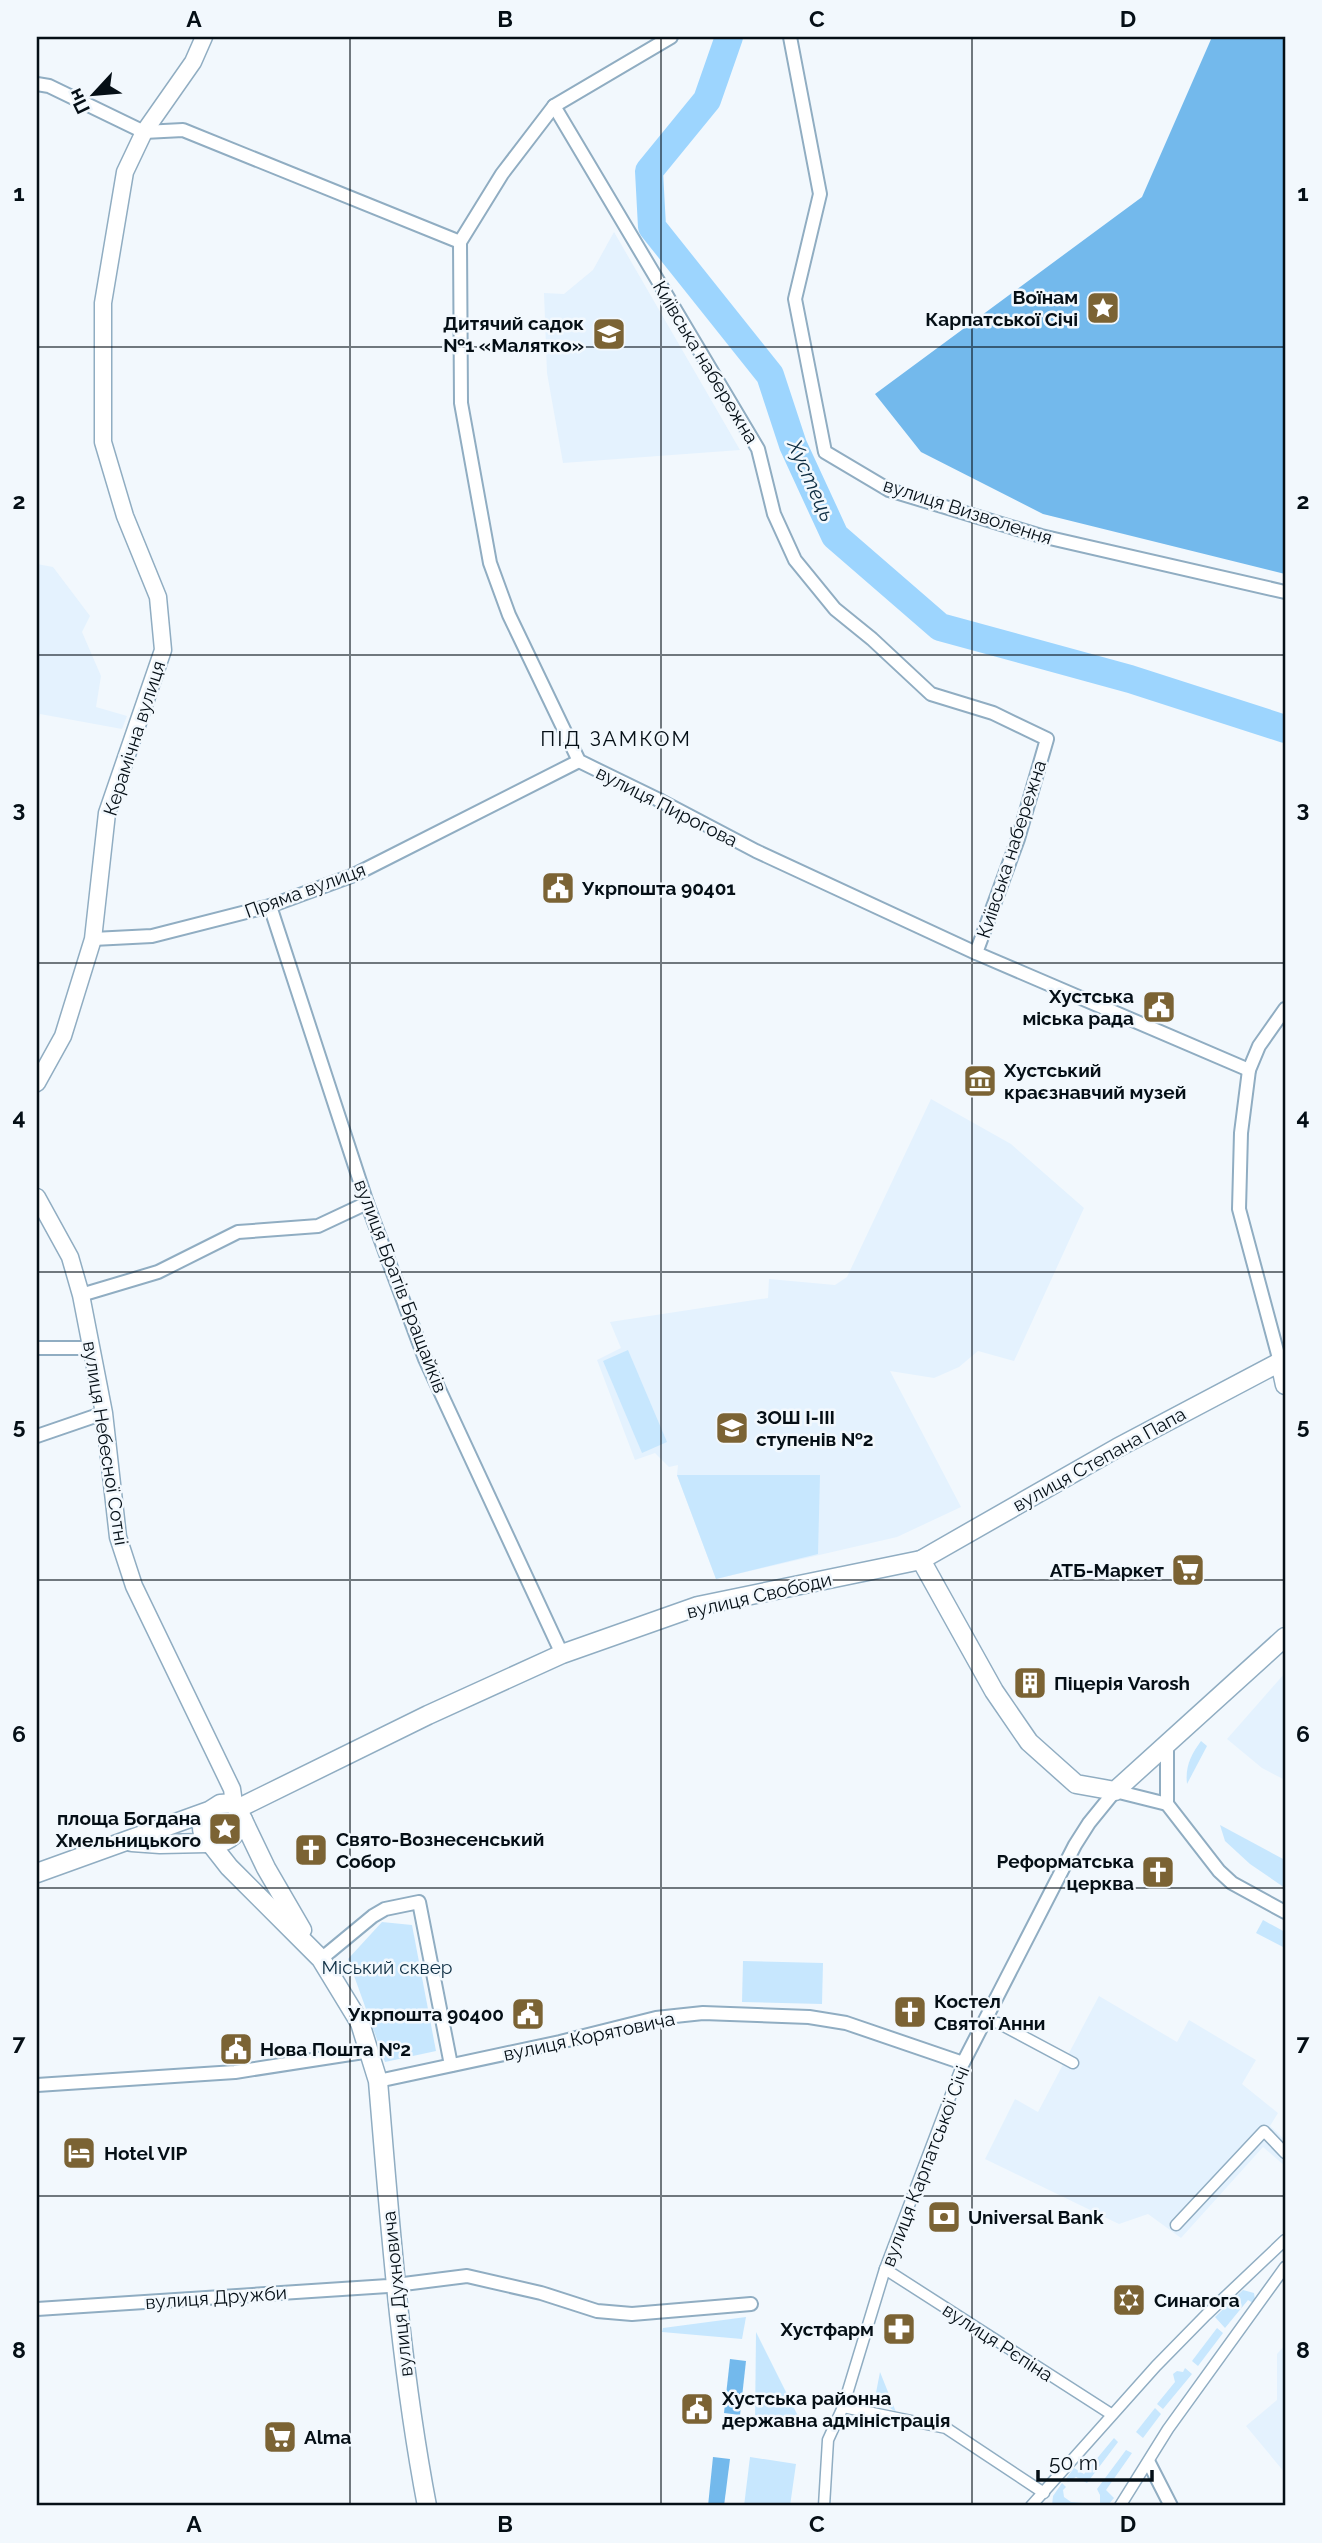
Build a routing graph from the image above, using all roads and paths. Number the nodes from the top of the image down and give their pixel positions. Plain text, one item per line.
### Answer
1 (204, 37) edge
2 (671, 37) edge
3 (790, 37) edge
4 (37, 84) edge
5 (554, 106) junction
6 (144, 132) junction
7 (460, 242) junction
8 (1285, 592) edge
9 (579, 761) junction
10 (270, 906) junction
11 (93, 939) junction
12 (976, 953) junction
13 (1285, 1009) edge
14 (1249, 1070) junction
15 (37, 1083) edge
16 (37, 1197) edge
17 (367, 1203) junction
18 (80, 1295) junction
19 (37, 1348) edge
20 (91, 1349) junction
21 (1280, 1362) junction
22 (1285, 1385) edge
23 (104, 1413) junction
24 (37, 1436) edge
25 (921, 1560) junction
26 (1285, 1637) edge
27 (562, 1654) junction
28 (1167, 1744) junction
29 (1115, 1791) junction
30 (1167, 1804) junction
31 (238, 1810) junction
32 (209, 1811) junction
33 (125, 1841) junction
34 (209, 1843) junction
35 (37, 1873) edge
36 (1285, 1912) edge
37 (318, 1955) junction
38 (998, 2023) dead end
39 (370, 2051) junction
40 (963, 2063) junction
41 (1073, 2063) dead end
42 (451, 2065) junction
43 (378, 2081) junction
44 (37, 2085) edge
45 (1285, 2153) edge
46 (1176, 2225) dead end
47 (1285, 2240) edge
48 (1285, 2267) edge
49 (885, 2269) junction
50 (395, 2285) junction
51 (751, 2304) dead end
52 (37, 2309) edge
53 (843, 2407) junction
54 (1111, 2414) junction
55 (1149, 2463) junction
56 (1044, 2493) junction
57 (427, 2506) edge
58 (824, 2506) edge
59 (1031, 2506) edge
60 (1120, 2506) edge
61 (1171, 2506) edge

1 - 6 street, Керамічна вулиця
2 - 5 street
3 - 8 street, вулиця Визволення
4 - 6 street
5 - 7 street
5 - 12 street, Київська набережна
6 - 7 street
6 - 11 street, Керамічна вулиця
7 - 9 street, вулиця Пирогова
9 - 10 street, Пряма вулиця
9 - 12 street, вулиця Пирогова
10 - 11 street, Пряма вулиця
10 - 17 street, вулиця Братів Бращайків
11 - 15 street, Керамічна вулиця
12 - 14 street, вулиця Пирогова
13 - 14 street
14 - 21 street
16 - 18 street, вулиця Небесної Сотні
17 - 18 street
17 - 27 street, вулиця Братів Бращайків
18 - 20 street, вулиця Небесної Сотні
19 - 20 street
20 - 23 street, вулиця Небесної Сотні
21 - 22 main road
21 - 25 main road, вулиця Степана Папа
23 - 24 street
23 - 31 street, вулиця Небесної Сотні
25 - 27 main road, вулиця Свободи
25 - 29 main road
26 - 28 main road, вулиця Карпатської Січі
27 - 31 main road, вулиця Свободи
28 - 29 main road, вулиця Карпатської Січі
28 - 30 street
29 - 30 street
29 - 40 street, вулиця Карпатської Січі
30 - 36 street
31 - 32 main road
31 - 34 main road
31 - 37 main road
32 - 33 main road
32 - 34 main road
33 - 34 main road
33 - 35 main road
34 - 37 main road
37 - 39 main road
37 - 42 street
38 - 41 street
39 - 43 main road
39 - 44 street
40 - 42 street, вулиця Корятовича
40 - 49 street, вулиця Карпатської Січі
42 - 43 street, вулиця Корятовича
43 - 50 main road, вулиця Духновича
45 - 46 street
47 - 54 street
48 - 55 street
49 - 53 street, вулиця Карпатської Січі
49 - 54 street, вулиця Рєпіна
50 - 51 street, вулиця Дружби
50 - 52 street, вулиця Дружби
50 - 57 main road, вулиця Духновича
53 - 56 street
53 - 58 street, вулиця Карпатської Січі
54 - 56 street
55 - 60 street
55 - 61 street
56 - 59 street

